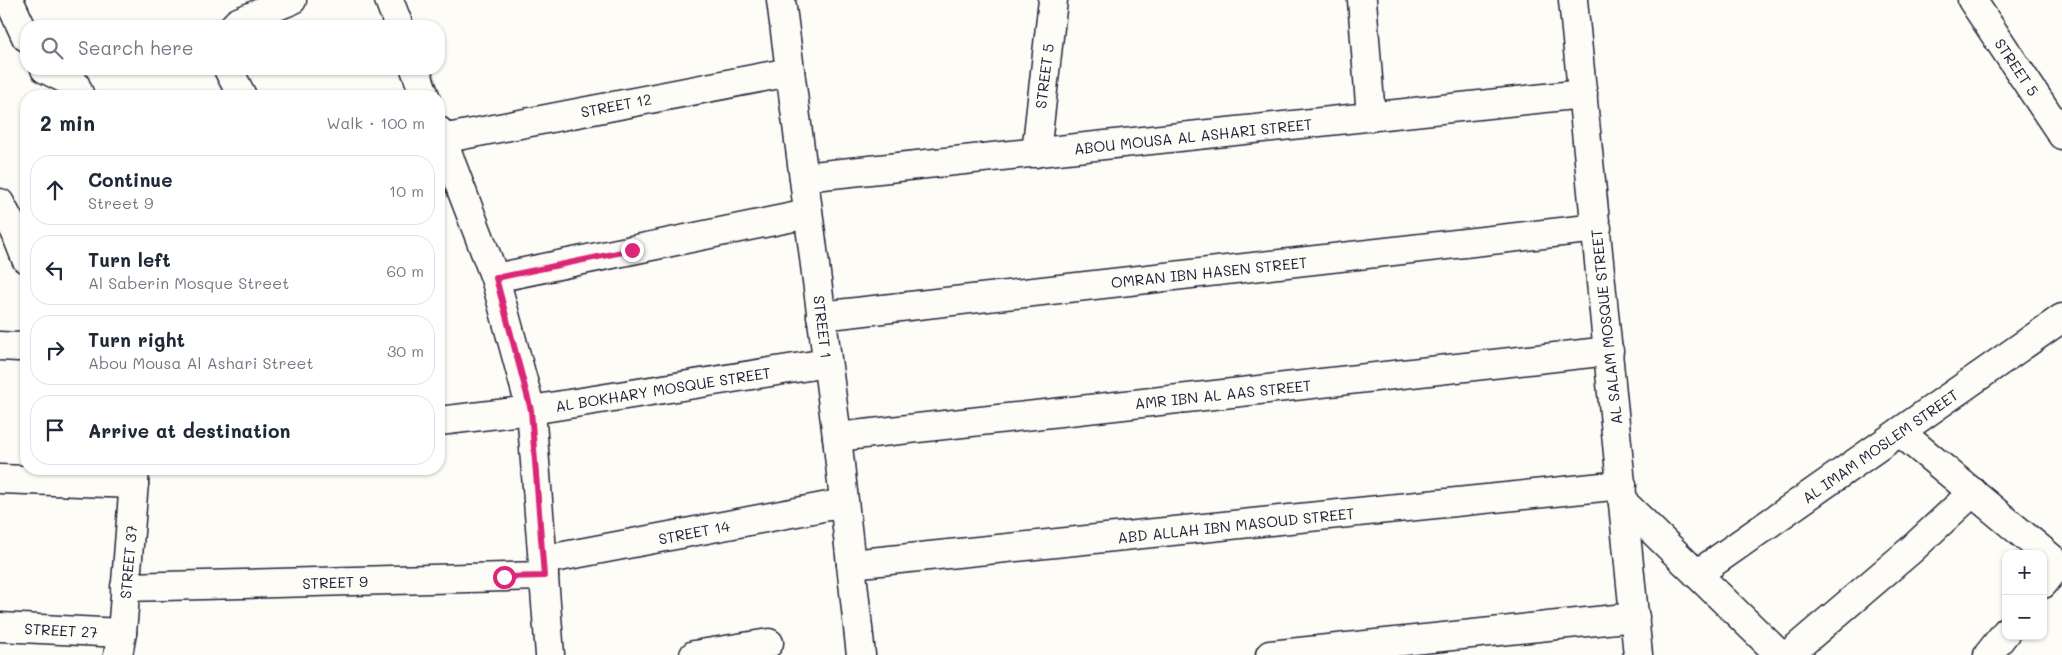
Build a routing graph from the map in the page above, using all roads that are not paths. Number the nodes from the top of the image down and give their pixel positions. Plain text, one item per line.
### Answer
1 (9, 0) edge
2 (292, 0) edge
3 (389, 0) edge
4 (781, 0) edge
5 (1053, 0) edge
6 (1362, 0) edge
7 (1573, 0) edge
8 (1972, 0) edge
9 (243, 20) edge
10 (397, 20) edge
11 (20, 24) edge
12 (790, 72) junction
13 (57, 75) edge
14 (231, 75) edge
15 (417, 75) edge
16 (78, 90) edge
17 (239, 90) edge
18 (423, 90) edge
19 (1583, 94) junction
20 (1371, 116) junction
21 (445, 134) edge
22 (2062, 135) edge
23 (445, 148) edge
24 (1036, 153) junction
25 (804, 178) junction
26 (0, 203) edge
27 (808, 214) junction
28 (20, 228) edge
29 (1596, 228) junction
30 (496, 278) junction
31 (822, 316) junction
32 (2058, 328) edge
33 (0, 346) edge
34 (20, 346) edge
35 (1609, 351) junction
36 (828, 363) junction
37 (531, 410) junction
38 (445, 420) edge
39 (1900, 432) junction
40 (837, 437) junction
41 (135, 476) edge
42 (0, 479) edge
43 (1973, 492) junction
44 (1623, 494) junction
45 (844, 503) junction
46 (851, 564) junction
47 (544, 568) junction
48 (2055, 572) edge
49 (1697, 574) junction
50 (125, 587) junction
51 (1635, 616) junction
52 (0, 627) edge
53 (2002, 637) edge
54 (120, 644) edge
55 (768, 644) dead end
56 (704, 654) edge
57 (550, 655) edge
58 (861, 655) edge
59 (1270, 655) edge
60 (1638, 655) edge
61 (1780, 655) edge
62 (1788, 655) edge
63 (1988, 655) edge

1 - 11 street
2 - 9 street
3 - 10 street
4 - 12 street, STREET 1
5 - 24 street, STREET 5
6 - 20 street
7 - 19 street, AL SALAM MOSQUE STREET
8 - 22 street, STREET 5
12 - 21 street, STREET 12
12 - 25 street, STREET 1
13 - 16 street
14 - 17 street
15 - 18 street
19 - 20 street, ABOU MOUSA AL ASHARI STREET
19 - 29 street, AL SALAM MOSQUE STREET
20 - 24 street, ABOU MOUSA AL ASHARI STREET
23 - 30 street
24 - 25 street, ABOU MOUSA AL ASHARI STREET
25 - 27 street, STREET 1
26 - 28 street
27 - 30 street
27 - 31 street, STREET 1
29 - 31 street, OMRAN IBN HASEN STREET
29 - 35 street, AL SALAM MOSQUE STREET
30 - 37 street
31 - 36 street, STREET 1
32 - 39 street, AL IMAM MOSLEM STREET
33 - 34 street
35 - 40 street, AMR IBN AL AAS STREET
35 - 44 street, AL SALAM MOSQUE STREET
36 - 37 street, AL BOKHARY MOSQUE STREET
36 - 40 street, STREET 1
37 - 38 street, AL BOKHARY MOSQUE STREET
37 - 47 street
39 - 43 street
39 - 49 street, AL IMAM MOSLEM STREET
40 - 45 street, STREET 1
41 - 42 street
41 - 50 street, STREET 37
43 - 48 street
43 - 62 street
44 - 46 street, ABD ALLAH IBN MASOUD STREET
44 - 49 street
44 - 51 street, AL SALAM MOSQUE STREET
45 - 46 street, STREET 1
45 - 47 street, STREET 14
46 - 58 street, STREET 1
47 - 50 street, STREET 9
47 - 57 street
49 - 61 street
50 - 54 street, STREET 37
51 - 59 street
51 - 60 street, AL SALAM MOSQUE STREET
52 - 54 street, STREET 27
53 - 63 street
55 - 56 street

